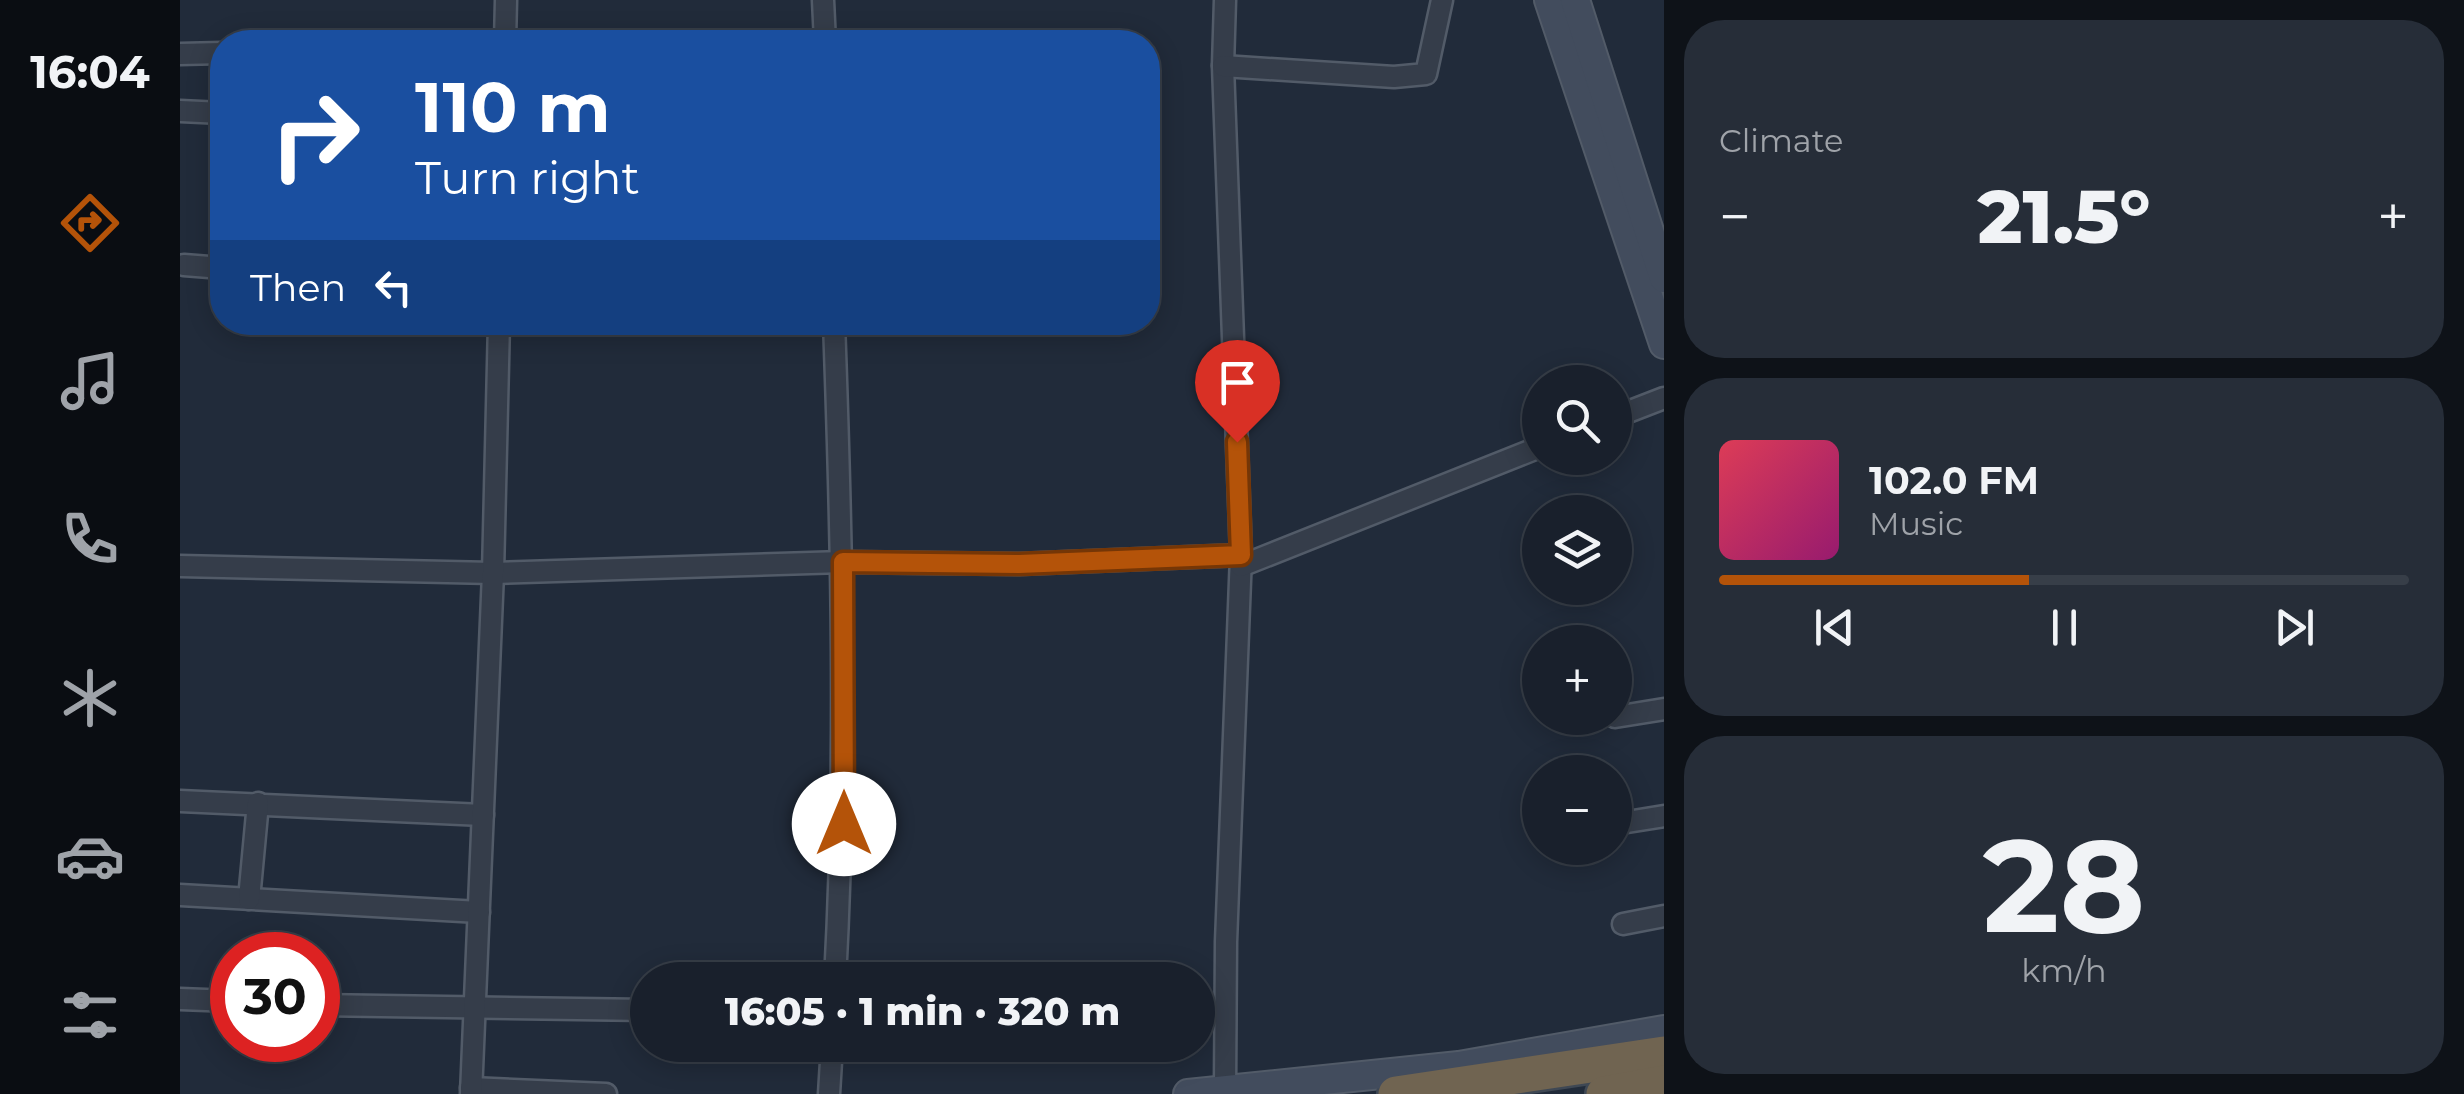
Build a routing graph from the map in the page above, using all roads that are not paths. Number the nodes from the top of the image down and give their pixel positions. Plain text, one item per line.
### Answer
1 (506, 0) edge
2 (824, 0) edge
3 (1225, 0) edge
4 (1442, 0) edge
5 (1549, 0) edge
6 (1575, 0) edge
7 (506, 30) edge
8 (825, 30) edge
9 (210, 53) edge
10 (180, 54) edge
11 (1224, 66) junction
12 (180, 111) edge
13 (210, 112) edge
14 (184, 265) dead end
15 (210, 267) edge
16 (1664, 278) edge
17 (499, 335) edge
18 (834, 335) edge
19 (1664, 344) edge
20 (1664, 398) edge
21 (1632, 410) edge
22 (1522, 454) edge
23 (1241, 560) junction
24 (843, 562) junction
25 (180, 566) edge
26 (493, 573) junction
27 (1664, 709) edge
28 (1632, 715) edge
29 (180, 802) edge
30 (258, 804) junction
31 (483, 815) junction
32 (1664, 816) edge
33 (1632, 821) edge
34 (180, 895) edge
35 (248, 899) junction
36 (479, 912) junction
37 (1664, 916) edge
38 (1623, 924) dead end
39 (836, 962) edge
40 (180, 999) edge
41 (210, 1000) edge
42 (340, 1005) edge
43 (475, 1010) junction
44 (630, 1010) edge
45 (1664, 1030) edge
46 (1664, 1054) edge
47 (831, 1062) edge
48 (1664, 1083) edge
49 (1226, 1088) junction
50 (471, 1091) edge
51 (606, 1094) edge
52 (829, 1094) edge
53 (1188, 1094) edge
54 (1396, 1094) edge
55 (1604, 1094) edge

1 - 7 street
2 - 8 street
3 - 11 street
4 - 11 street
5 - 19 street
6 - 16 street
9 - 10 street
11 - 23 street
12 - 13 street
14 - 15 street
17 - 26 street
18 - 24 street
20 - 21 street
22 - 23 street
23 - 24 street
23 - 49 street
24 - 26 street
24 - 39 street
25 - 26 street
26 - 31 street
27 - 28 street
29 - 30 street
30 - 31 street
30 - 35 street
31 - 36 street
32 - 33 street
34 - 35 street
35 - 36 street
36 - 43 street
37 - 38 street
40 - 41 street
42 - 43 street
43 - 44 street
43 - 50 street
45 - 49 street
46 - 54 highway
47 - 52 street
48 - 55 highway
49 - 53 street
50 - 51 street

